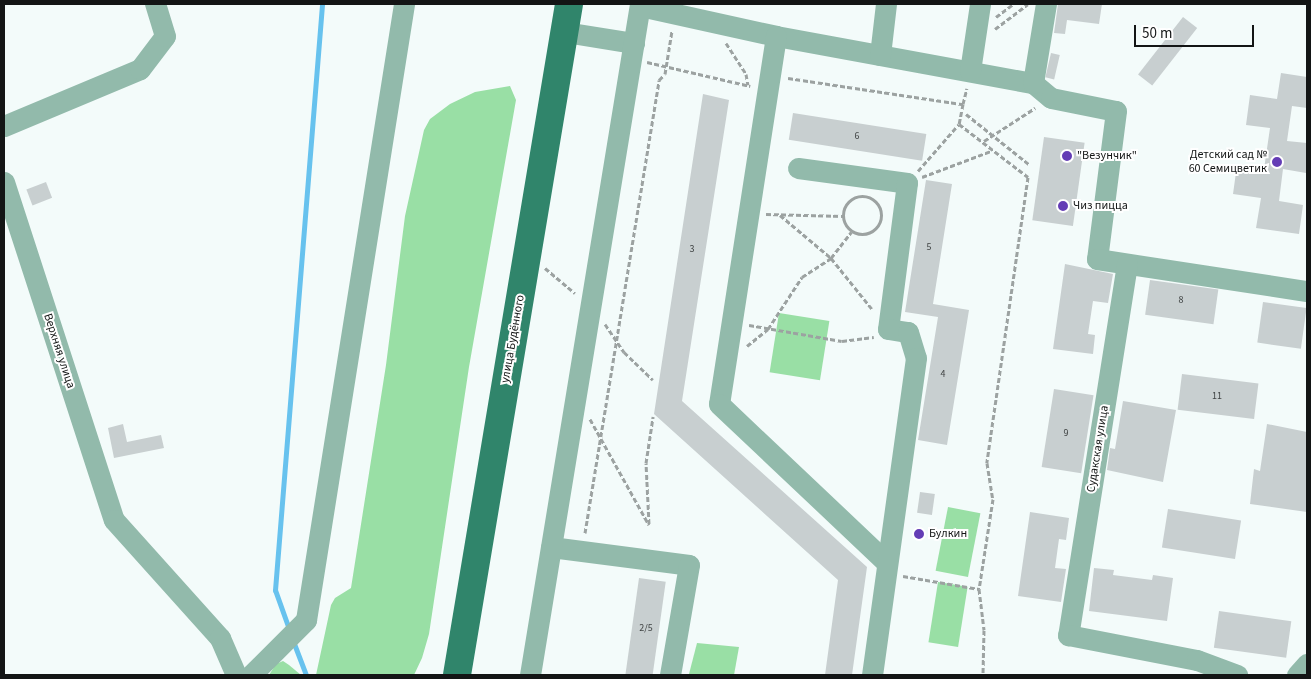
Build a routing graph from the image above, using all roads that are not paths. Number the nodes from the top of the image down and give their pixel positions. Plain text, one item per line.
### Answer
1 (155, 4) edge
2 (404, 4) edge
3 (569, 4) edge
4 (886, 4) edge
5 (980, 4) edge
6 (1046, 4) edge
7 (640, 5) edge
8 (565, 32) junction
9 (776, 36) junction
10 (633, 51) junction
11 (880, 55) junction
12 (970, 72) junction
13 (1032, 83) junction
14 (4, 126) edge
15 (798, 168) dead end
16 (4, 182) edge
17 (1127, 264) junction
18 (1307, 291) edge
19 (551, 547) junction
20 (886, 568) junction
21 (1307, 664) edge
22 (236, 675) edge
23 (251, 675) edge
24 (457, 675) edge
25 (530, 675) edge
26 (670, 675) edge
27 (872, 675) edge
28 (1237, 675) edge
29 (1297, 675) edge

1 - 14 street
2 - 23 street
3 - 8 main road, улица Будённого
4 - 11 street
5 - 12 street
6 - 13 street
7 - 9 street
7 - 10 street
8 - 10 street
8 - 24 main road, улица Будённого
9 - 11 street
9 - 20 street
10 - 19 street
11 - 12 street
12 - 13 street
13 - 17 street
15 - 20 street
16 - 22 street, Верхняя улица
17 - 18 street
17 - 28 street, Судакская улица
19 - 25 street
19 - 26 street
20 - 27 street
21 - 29 street

